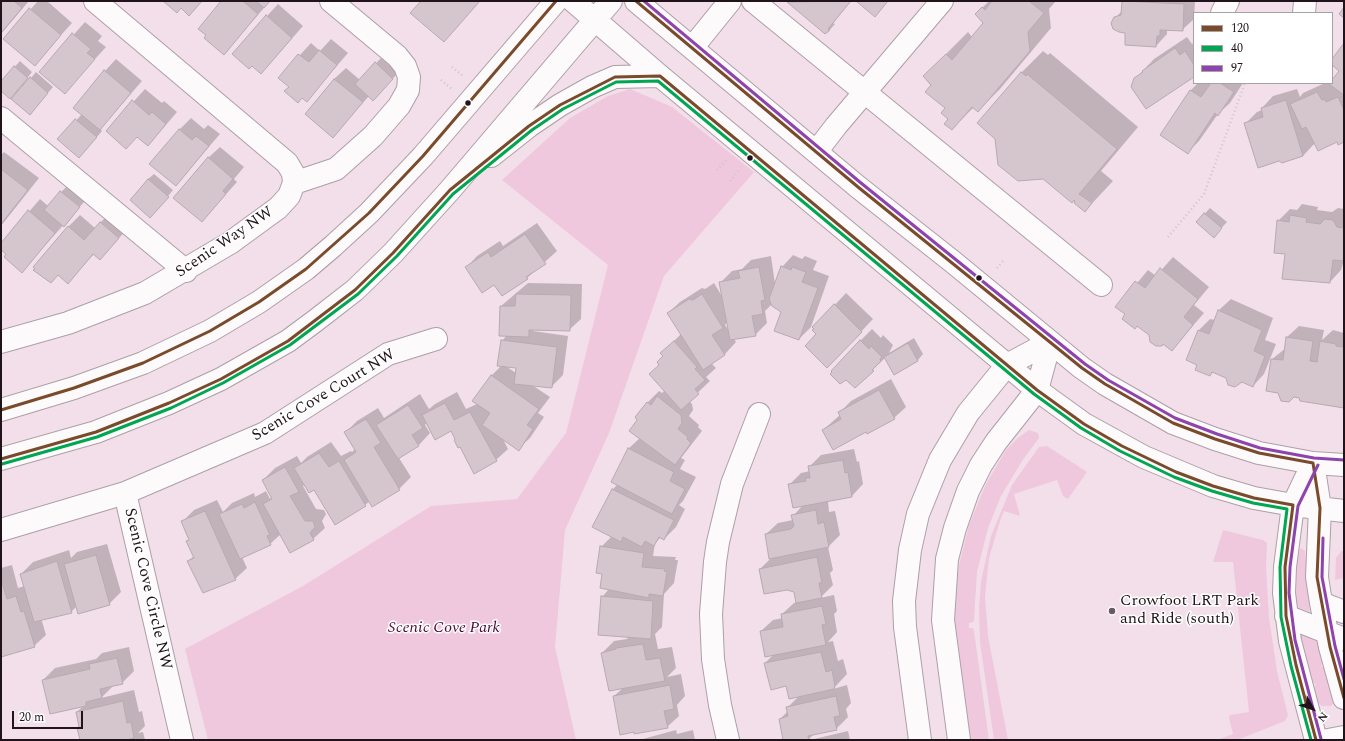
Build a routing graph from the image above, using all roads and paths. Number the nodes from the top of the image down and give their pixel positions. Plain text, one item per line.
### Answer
1 (95, 1) edge
2 (331, 1) edge
3 (556, 1) edge
4 (573, 1) edge
5 (611, 1) edge
6 (636, 1) edge
7 (730, 1) edge
8 (754, 1) edge
9 (942, 1) edge
10 (1228, 1) edge
11 (1305, 1) edge
12 (1222, 12) edge
13 (1304, 12) edge
14 (595, 19) junction
15 (692, 48) junction
16 (452, 68) dead end
17 (660, 76) junction
18 (468, 80) dead end
19 (1245, 84) edge
20 (865, 93) junction
21 (1, 118) edge
22 (816, 152) junction
23 (729, 156) dead end
24 (717, 170) dead end
25 (294, 184) junction
26 (450, 190) junction
27 (1168, 237) dead end
28 (186, 271) junction
29 (1101, 285) dead end
30 (436, 339) dead end
31 (1, 342) edge
32 (1050, 342) junction
33 (1007, 365) junction
34 (1037, 390) junction
35 (1, 410) edge
36 (759, 414) dead end
37 (1, 460) edge
38 (1313, 463) junction
39 (1344, 465) edge
40 (125, 493) junction
41 (1293, 505) junction
42 (1320, 508) junction
43 (1344, 511) edge
44 (1, 530) edge
45 (1321, 603) junction
46 (1344, 612) edge
47 (1286, 616) junction
48 (1335, 636) edge
49 (1344, 698) edge
50 (1344, 737) edge
51 (182, 740) edge
52 (728, 740) edge
53 (920, 740) edge
54 (959, 740) edge
55 (1316, 740) edge
56 (1328, 740) edge

1 - 25 street
2 - 25 street
3 - 35 street
4 - 14 street
5 - 14 street
6 - 15 street
7 - 15 street
8 - 20 street
9 - 20 street
10 - 12 street
11 - 13 street
14 - 17 street
14 - 26 street
15 - 22 street
16 - 18 path
17 - 26 street
17 - 33 street
19 - 27 path
20 - 22 street
20 - 29 street
21 - 28 street
22 - 32 street
23 - 24 path
25 - 28 street, Scenic Way NW
26 - 37 street
28 - 31 street, Scenic Way NW
30 - 40 street, Scenic Cove Court NW
32 - 33 street
32 - 34 street
32 - 38 street
33 - 34 street
33 - 53 street
34 - 41 street
34 - 54 street
36 - 52 street
38 - 39 street
38 - 41 street
38 - 42 street
40 - 44 street, Scenic Cove Circle NW
40 - 51 street, Scenic Cove Circle NW
41 - 42 street
41 - 47 street
42 - 43 street
42 - 45 street
45 - 46 street
45 - 48 street
47 - 48 street
47 - 55 street
48 - 49 street
50 - 56 street

